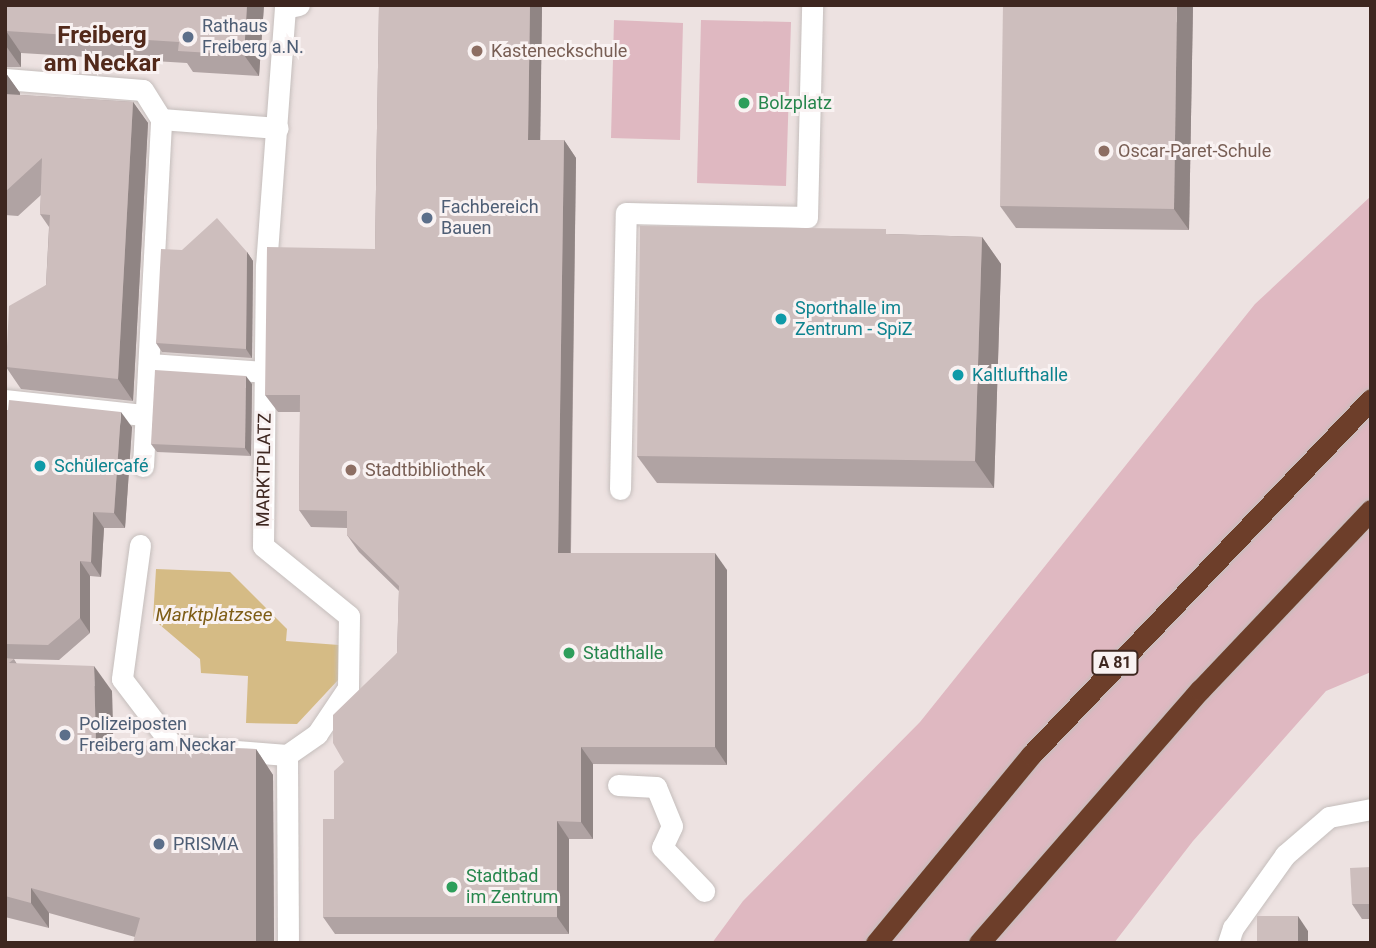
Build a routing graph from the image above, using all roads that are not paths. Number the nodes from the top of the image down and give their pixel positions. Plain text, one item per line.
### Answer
1 (299, 5) edge
2 (812, 5) edge
3 (5, 79) edge
4 (161, 119) junction
5 (278, 128) junction
6 (149, 364) junction
7 (265, 372) junction
8 (1371, 399) edge
9 (5, 400) edge
10 (144, 415) junction
11 (143, 466) dead end
12 (620, 489) dead end
13 (1371, 510) edge
14 (140, 545) dead end
15 (96, 677) edge
16 (122, 679) junction
17 (287, 755) junction
18 (618, 785) dead end
19 (1371, 809) edge
20 (704, 891) dead end
21 (288, 943) edge
22 (876, 943) edge
23 (979, 943) edge
24 (1228, 943) edge

1 - 5 street, MARKTPLATZ
2 - 12 street
3 - 4 street
4 - 5 street
4 - 6 street
5 - 7 street, MARKTPLATZ
6 - 7 street
6 - 10 street
7 - 17 street, MARKTPLATZ
8 - 22 highway, A 81
9 - 10 street
10 - 11 street
13 - 23 highway
14 - 16 street
15 - 16 street
16 - 17 street
17 - 21 street
18 - 20 street
19 - 24 street

